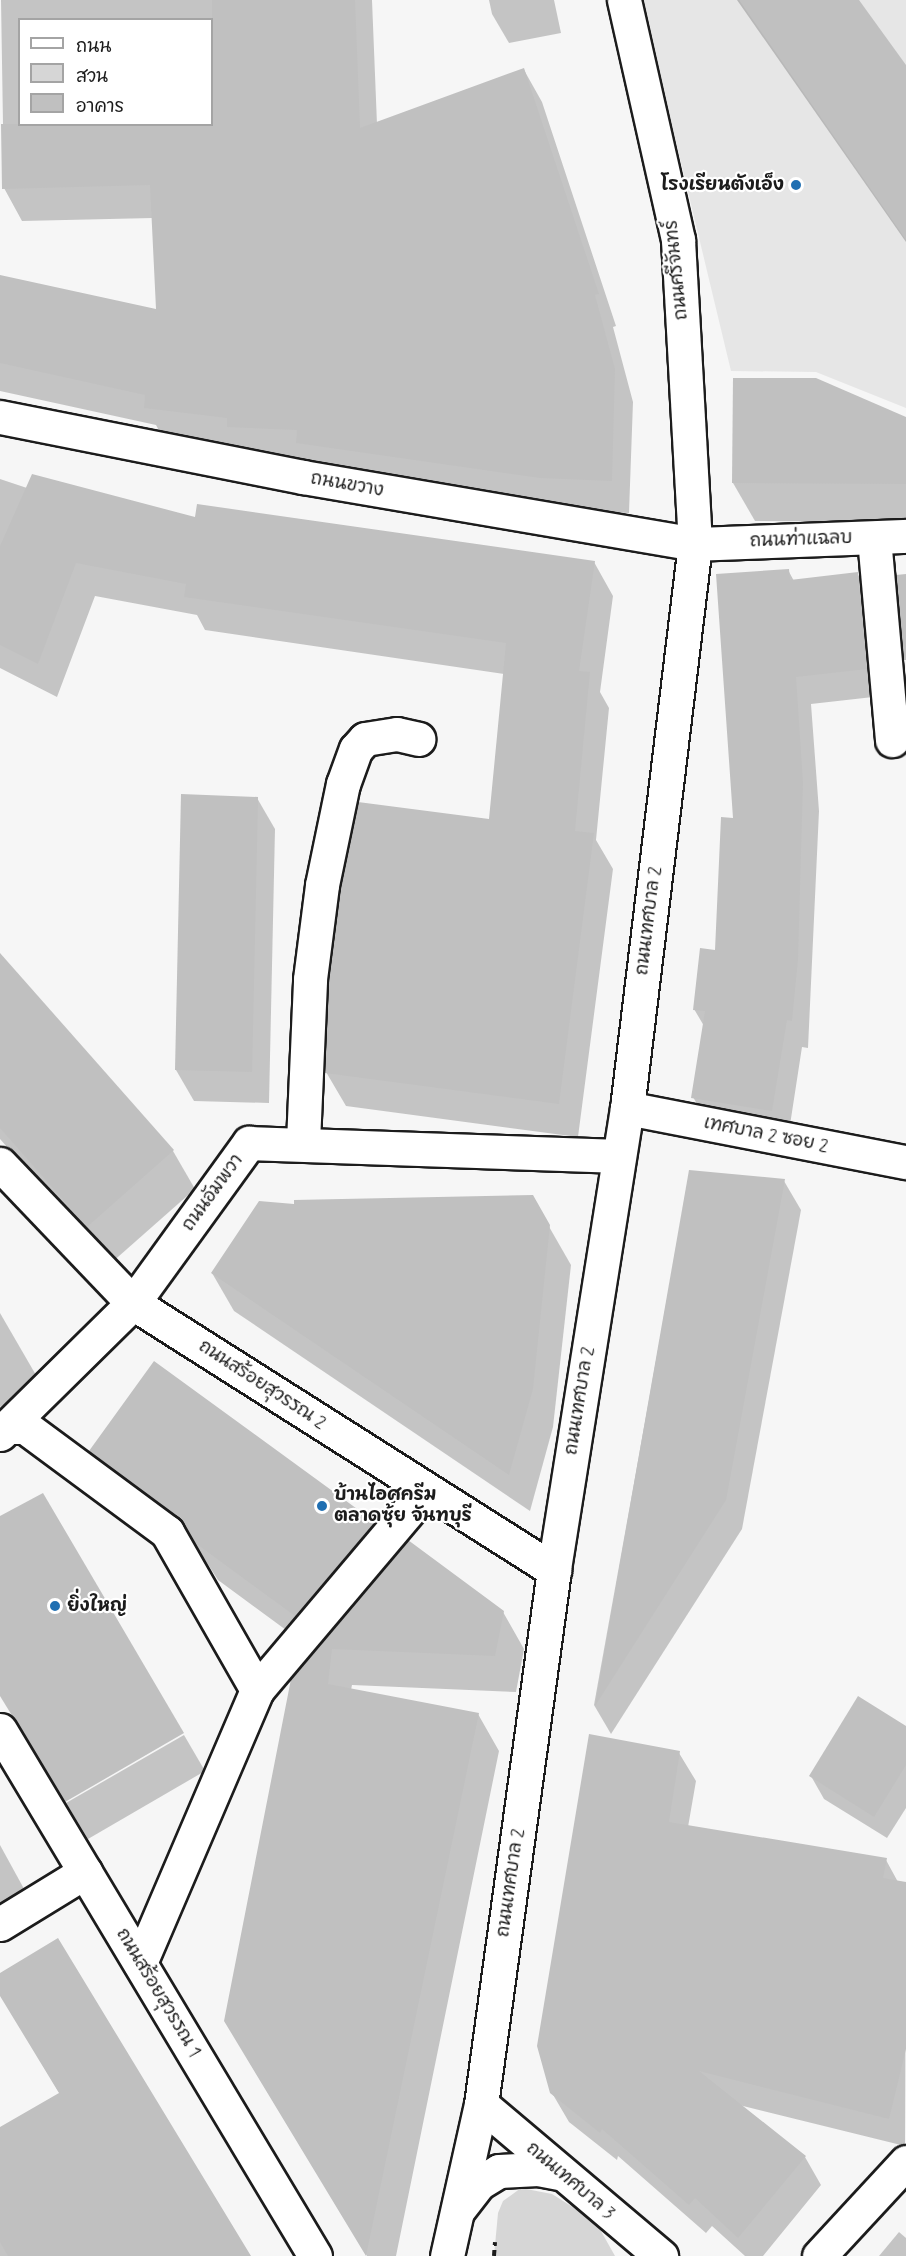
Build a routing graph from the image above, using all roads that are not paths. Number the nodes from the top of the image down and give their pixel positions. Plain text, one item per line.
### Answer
1 (624, 0) edge
2 (0, 417) edge
3 (906, 536) edge
4 (874, 538) junction
5 (695, 544) junction
6 (418, 739) dead end
7 (892, 740) dead end
8 (627, 1108) junction
9 (303, 1142) junction
10 (618, 1156) junction
11 (906, 1162) edge
12 (0, 1164) edge
13 (133, 1303) junction
14 (4, 1431) edge
15 (426, 1490) junction
16 (554, 1570) junction
17 (257, 1689) junction
18 (0, 1730) edge
19 (85, 1872) junction
20 (0, 1924) edge
21 (140, 1963) junction
22 (481, 2104) junction
23 (906, 2162) edge
24 (558, 2173) junction
25 (457, 2211) junction
26 (642, 2245) edge
27 (315, 2256) edge
28 (447, 2256) edge
29 (661, 2256) edge
30 (819, 2256) edge

1 - 5 street, ถนนศรีจันทร์
2 - 5 street, ถนนขวาง
3 - 4 street, ถนนท่าแฉลบ
4 - 5 street, ถนนท่าแฉลบ
4 - 7 street
5 - 8 street, ถนนเทศบาล 2
6 - 9 street
8 - 10 street, ถนนเทศบาล 2
8 - 11 street, เทศบาล 2 ซอย 2
9 - 10 street, ถนนอัมพวา
9 - 13 street, ถนนอัมพวา
10 - 16 street, ถนนเทศบาล 2
12 - 13 street, ถนนสร้อยสุวรรณ 2
13 - 14 street, ถนนอัมพวา
13 - 15 street, ถนนสร้อยสุวรรณ 2
14 - 17 street
15 - 16 street, ถนนสร้อยสุวรรณ 2
15 - 17 street
16 - 22 street, ถนนเทศบาล 2
17 - 21 street
18 - 19 street, ถนนสร้อยสุวรรณ 1
19 - 20 street
19 - 21 street, ถนนสร้อยสุวรรณ 1
21 - 27 street, ถนนสร้อยสุวรรณ 1
22 - 24 street, ถนนเทศบาล 3
22 - 25 street, ถนนเทศบาล 2
23 - 30 street
24 - 25 street
24 - 26 street, ถนนเทศบาล 3
25 - 28 street, ถนนเทศบาล 2
26 - 29 street, ถนนเทศบาล 3

